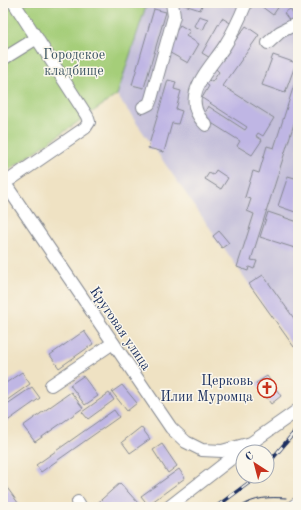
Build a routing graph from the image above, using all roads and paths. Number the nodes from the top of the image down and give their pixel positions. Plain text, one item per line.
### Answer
1 (14, 3) edge
2 (172, 3) edge
3 (246, 3) edge
4 (298, 23) edge
5 (37, 38) junction
6 (268, 42) dead end
7 (3, 59) edge
8 (143, 108) dead end
9 (206, 125) dead end
10 (3, 181) edge
11 (3, 184) edge
12 (113, 343) junction
13 (51, 385) dead end
14 (298, 410) edge
15 (251, 443) junction
16 (298, 503) edge
17 (169, 507) edge
18 (292, 507) edge

1 - 5 street
2 - 8 street
3 - 9 street
4 - 6 street
5 - 7 street
5 - 10 street
11 - 12 street, Круговая улица
12 - 13 street
12 - 15 street, Круговая улица
14 - 15 street, Круговая улица
15 - 17 street
16 - 18 street

